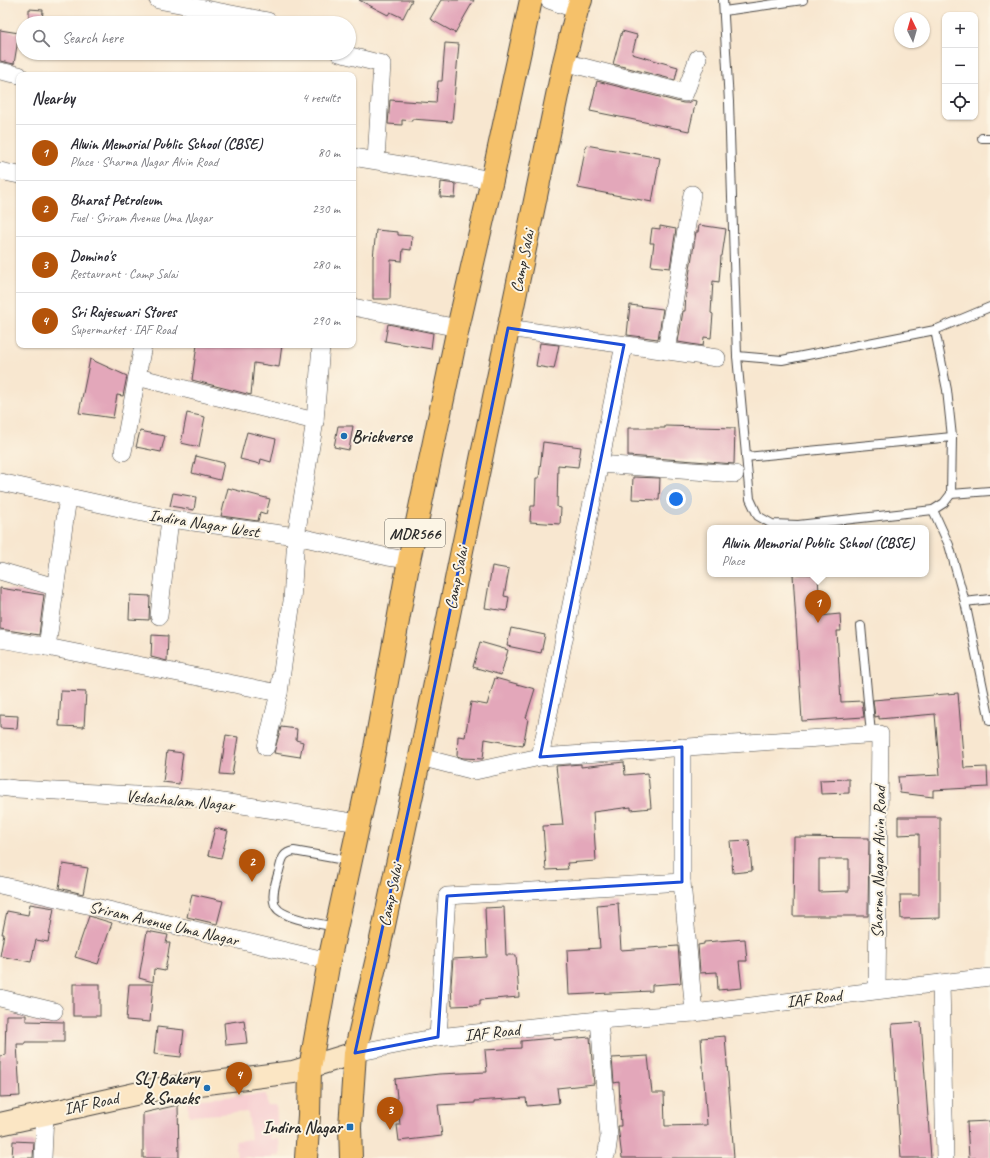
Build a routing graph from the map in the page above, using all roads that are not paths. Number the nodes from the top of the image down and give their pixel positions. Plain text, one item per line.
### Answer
1 (158, 0) edge
2 (531, 0) edge
3 (549, 0) edge
4 (723, 0) edge
5 (803, 0) edge
6 (579, 5) edge
7 (724, 11) junction
8 (238, 16) edge
9 (356, 57) edge
10 (698, 58) dead end
11 (564, 62) junction
12 (0, 71) edge
13 (16, 74) edge
14 (356, 157) edge
15 (376, 160) junction
16 (0, 171) edge
17 (16, 174) edge
18 (492, 180) junction
19 (692, 194) dead end
20 (990, 307) edge
21 (356, 309) edge
22 (458, 328) junction
23 (508, 328) junction
24 (935, 330) junction
25 (624, 345) junction
26 (142, 348) edge
27 (321, 348) edge
28 (666, 351) junction
29 (737, 356) junction
30 (717, 358) dead end
31 (137, 377) junction
32 (315, 421) junction
33 (952, 437) junction
34 (122, 452) dead end
35 (746, 457) junction
36 (600, 464) junction
37 (734, 474) dead end
38 (0, 482) edge
39 (990, 491) edge
40 (951, 494) junction
41 (68, 497) junction
42 (933, 510) junction
43 (170, 519) junction
44 (296, 536) junction
45 (409, 560) junction
46 (0, 571) edge
47 (55, 587) junction
48 (990, 599) edge
49 (966, 602) junction
50 (159, 616) dead end
51 (861, 626) dead end
52 (0, 639) edge
53 (47, 647) junction
54 (279, 693) junction
55 (989, 717) edge
56 (875, 734) junction
57 (266, 747) dead end
58 (682, 747) junction
59 (420, 757) junction
60 (540, 757) junction
61 (0, 787) edge
62 (360, 823) junction
63 (351, 861) junction
64 (682, 882) junction
65 (0, 885) edge
66 (337, 927) junction
67 (329, 961) junction
68 (990, 977) edge
69 (941, 983) junction
70 (877, 990) junction
71 (0, 998) edge
72 (54, 1011) dead end
73 (694, 1013) junction
74 (599, 1020) junction
75 (438, 1038) junction
76 (355, 1053) junction
77 (310, 1068) junction
78 (45, 1113) junction
79 (0, 1124) edge
80 (43, 1158) edge
81 (306, 1158) edge
82 (351, 1158) edge
83 (605, 1158) edge
84 (945, 1158) edge

1 - 8 street
2 - 18 main road, MDR566
3 - 6 street
4 - 7 lane
5 - 7 lane
6 - 11 main road, Camp Salai / MDR566
7 - 29 lane
9 - 15 street
10 - 11 street
11 - 23 main road, Camp Salai / MDR566
12 - 13 street
14 - 15 street
15 - 18 street
16 - 17 street
18 - 22 main road, MDR566
19 - 28 street
20 - 24 lane
21 - 22 street
22 - 45 main road, MDR566
23 - 25 street
23 - 59 main road, Camp Salai / MDR566
24 - 29 lane
24 - 33 lane
25 - 28 street
25 - 36 street
26 - 31 street
27 - 32 street
28 - 30 street
29 - 35 lane
31 - 32 street
31 - 34 street
32 - 44 street
33 - 35 lane
33 - 40 lane
35 - 42 lane
36 - 37 street
36 - 60 street
38 - 41 street, Indira Nagar West
39 - 40 lane
40 - 42 lane
41 - 43 street, Indira Nagar West
41 - 47 street
42 - 49 lane
43 - 44 street, Indira Nagar West
43 - 50 street
44 - 45 street, Indira Nagar West
44 - 54 street
45 - 62 main road, MDR566
46 - 47 street
47 - 53 street
48 - 49 lane
49 - 55 lane
51 - 56 lane
52 - 53 street
53 - 54 street
54 - 57 street
56 - 58 street
56 - 70 street, Sharma Nagar Alvin Road
58 - 60 street
58 - 64 street
59 - 60 street
59 - 76 main road, Camp Salai / MDR566
61 - 62 street, Vedachalam Nagar
62 - 63 main road, MDR566
63 - 66 main road, MDR566
63 - 66 lane
64 - 73 street
64 - 75 street
65 - 67 street, Sriram Avenue Uma Nagar
66 - 67 main road, MDR566
67 - 77 main road, MDR566
68 - 69 street, IAF Road
69 - 70 street, IAF Road
69 - 84 street
70 - 73 street, IAF Road
71 - 72 street
73 - 74 street, IAF Road
74 - 75 street, IAF Road
74 - 83 street
75 - 76 street, IAF Road
76 - 77 street, IAF Road
76 - 82 main road, Camp Salai / MDR566
77 - 78 street, IAF Road
77 - 81 main road, MDR566
78 - 79 street, IAF Road
78 - 80 street

